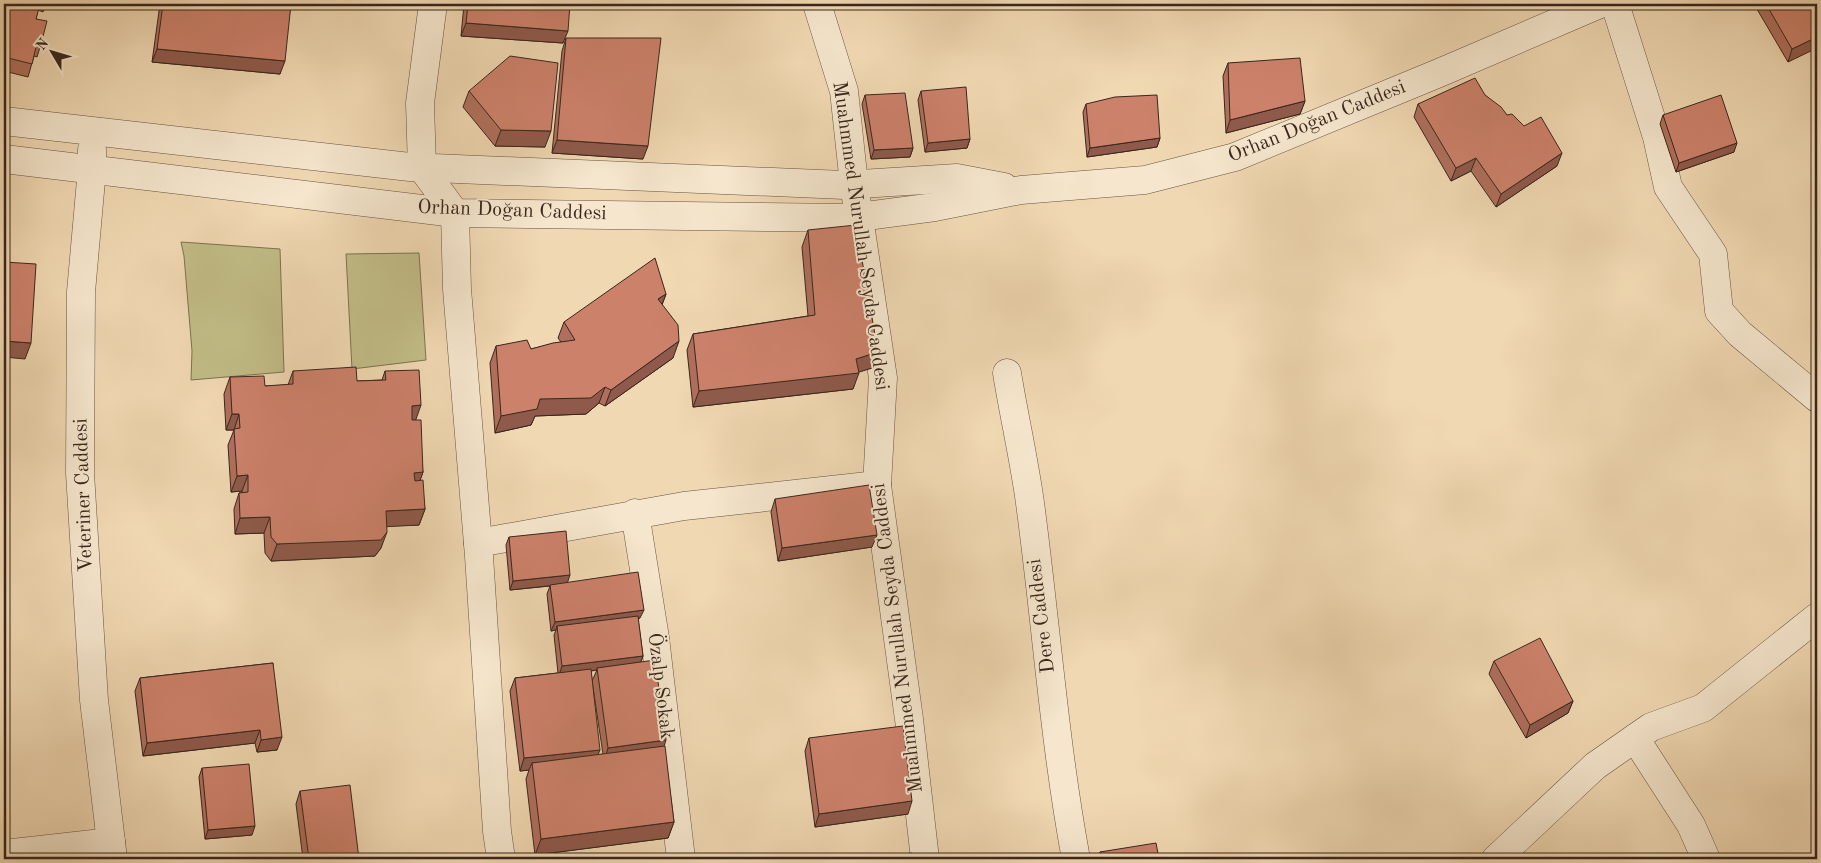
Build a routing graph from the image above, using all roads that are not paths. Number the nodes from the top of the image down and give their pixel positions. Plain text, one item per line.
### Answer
1 (433, 4) edge
2 (817, 4) edge
3 (1600, 4) edge
4 (1614, 4) edge
5 (4, 121) edge
6 (92, 131) junction
7 (4, 158) edge
8 (422, 168) junction
9 (92, 169) junction
10 (854, 184) junction
11 (1021, 190) junction
12 (456, 213) junction
13 (860, 216) junction
14 (1007, 373) dead end
15 (1817, 398) edge
16 (878, 485) junction
17 (635, 513) junction
18 (478, 543) junction
19 (1817, 617) edge
20 (1635, 738) junction
21 (112, 850) edge
22 (4, 854) edge
23 (501, 859) edge
24 (681, 859) edge
25 (925, 859) edge
26 (1076, 859) edge
27 (1496, 859) edge
28 (1706, 859) edge

1 - 8 street
2 - 10 street, Muahmmed Nurullah Seyda Caddesi
3 - 11 street, Orhan Doğan Caddesi
4 - 15 street
5 - 6 street, Orhan Doğan Caddesi
6 - 8 street, Orhan Doğan Caddesi
6 - 9 street, Veteriner Caddesi
7 - 9 street, Orhan Doğan Caddesi
8 - 10 street, Orhan Doğan Caddesi
8 - 12 street
9 - 12 street, Orhan Doğan Caddesi
9 - 21 street, Veteriner Caddesi
10 - 11 street, Orhan Doğan Caddesi
10 - 13 street, Muahmmed Nurullah Seyda Caddesi
11 - 13 street, Orhan Doğan Caddesi
12 - 13 street, Orhan Doğan Caddesi
12 - 18 street
13 - 16 street, Muahmmed Nurullah Seyda Caddesi
14 - 26 street, Dere Caddesi
16 - 17 street
16 - 25 street, Muahmmed Nurullah Seyda Caddesi
17 - 18 street
17 - 24 street, Özalp Sokak
18 - 23 street
19 - 20 street
20 - 27 street
20 - 28 street
21 - 22 street

